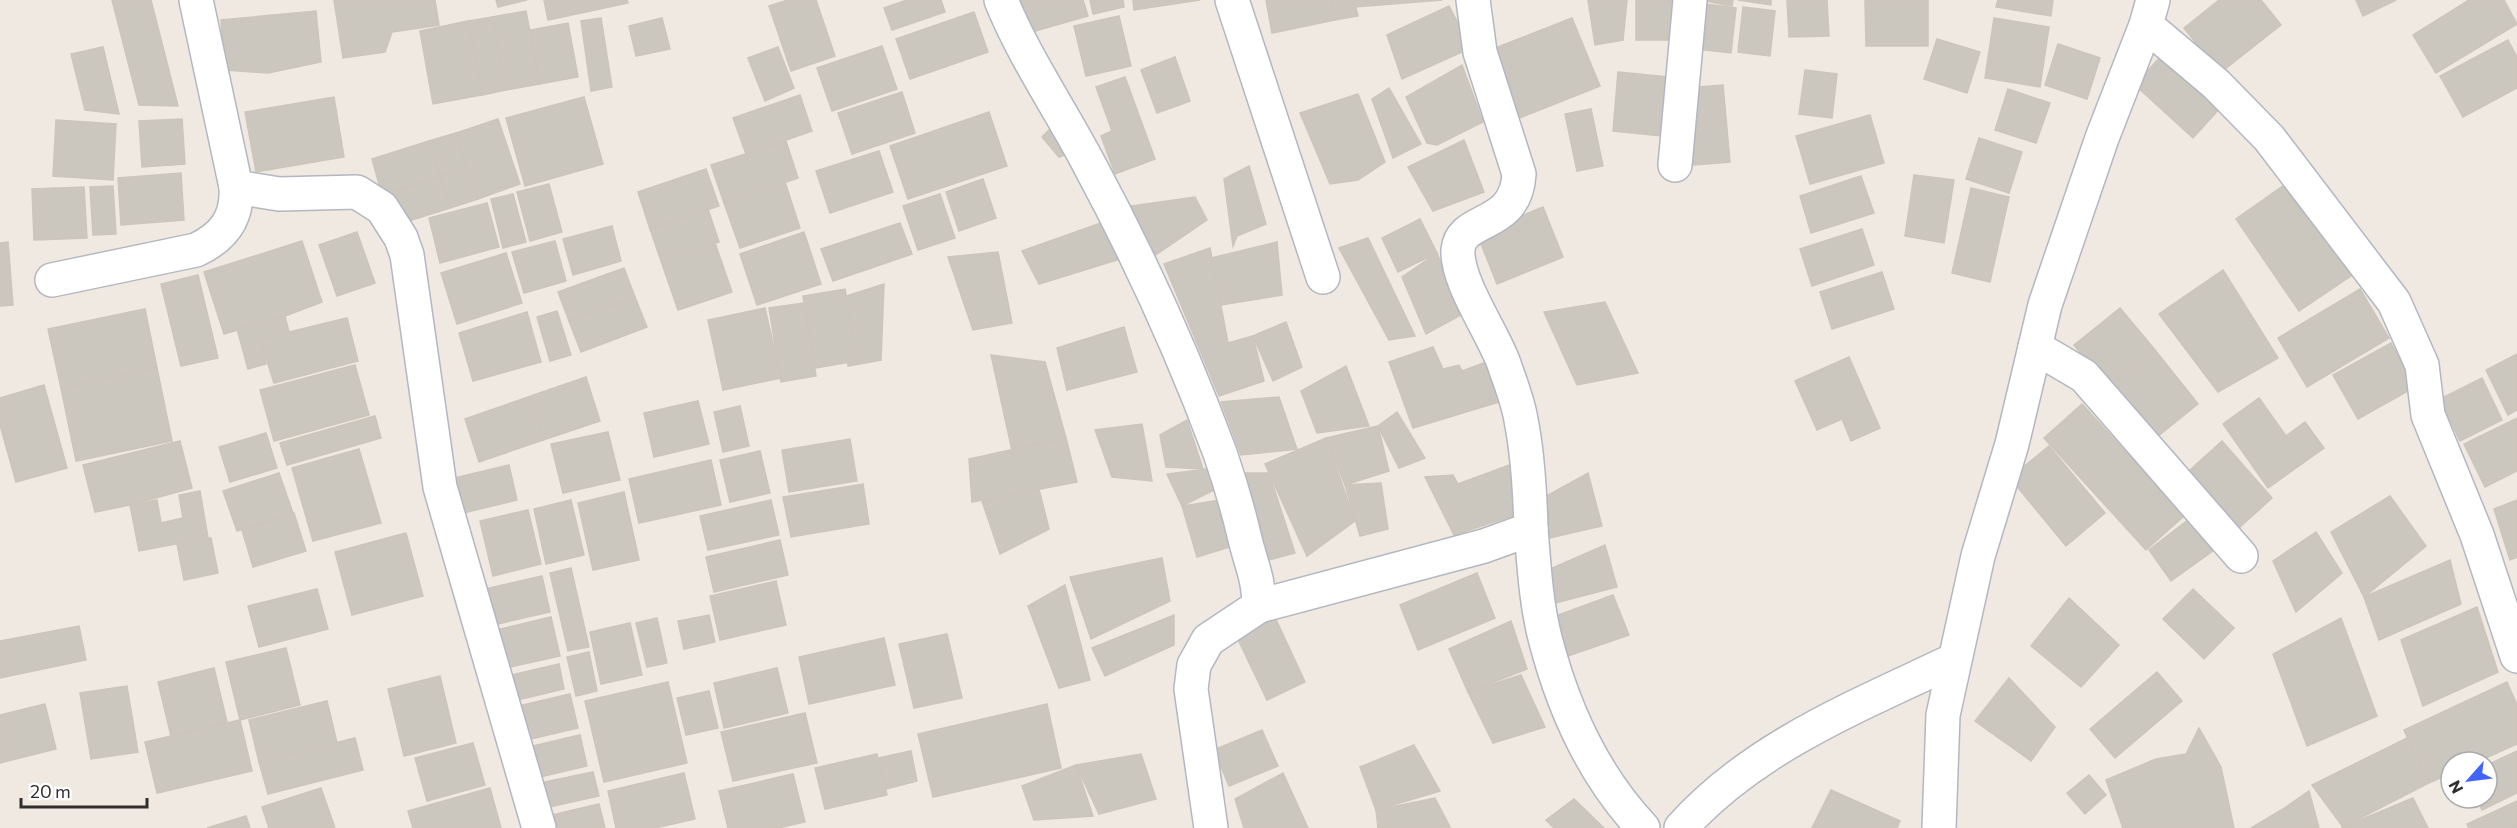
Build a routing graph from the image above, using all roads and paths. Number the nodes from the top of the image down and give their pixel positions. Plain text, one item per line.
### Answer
1 (196, 0) edge
2 (1001, 0) edge
3 (1232, 0) edge
4 (1473, 0) edge
5 (1690, 0) edge
6 (2149, 13) edge
7 (1675, 165) dead end
8 (236, 186) junction
9 (1323, 277) dead end
10 (52, 280) dead end
11 (2035, 347) junction
12 (1531, 529) junction
13 (2241, 556) dead end
14 (1259, 606) junction
15 (2517, 656) edge
16 (1954, 660) junction
17 (539, 828) edge
18 (1211, 828) edge
19 (1644, 828) edge
20 (1681, 828) edge
21 (1939, 828) edge

1 - 8 street
2 - 14 street
3 - 9 street
4 - 12 street
5 - 7 street
6 - 11 street
6 - 15 street
8 - 10 street
8 - 17 street
11 - 13 street
11 - 16 street
12 - 14 street
12 - 19 street
14 - 18 street
16 - 20 street
16 - 21 street

